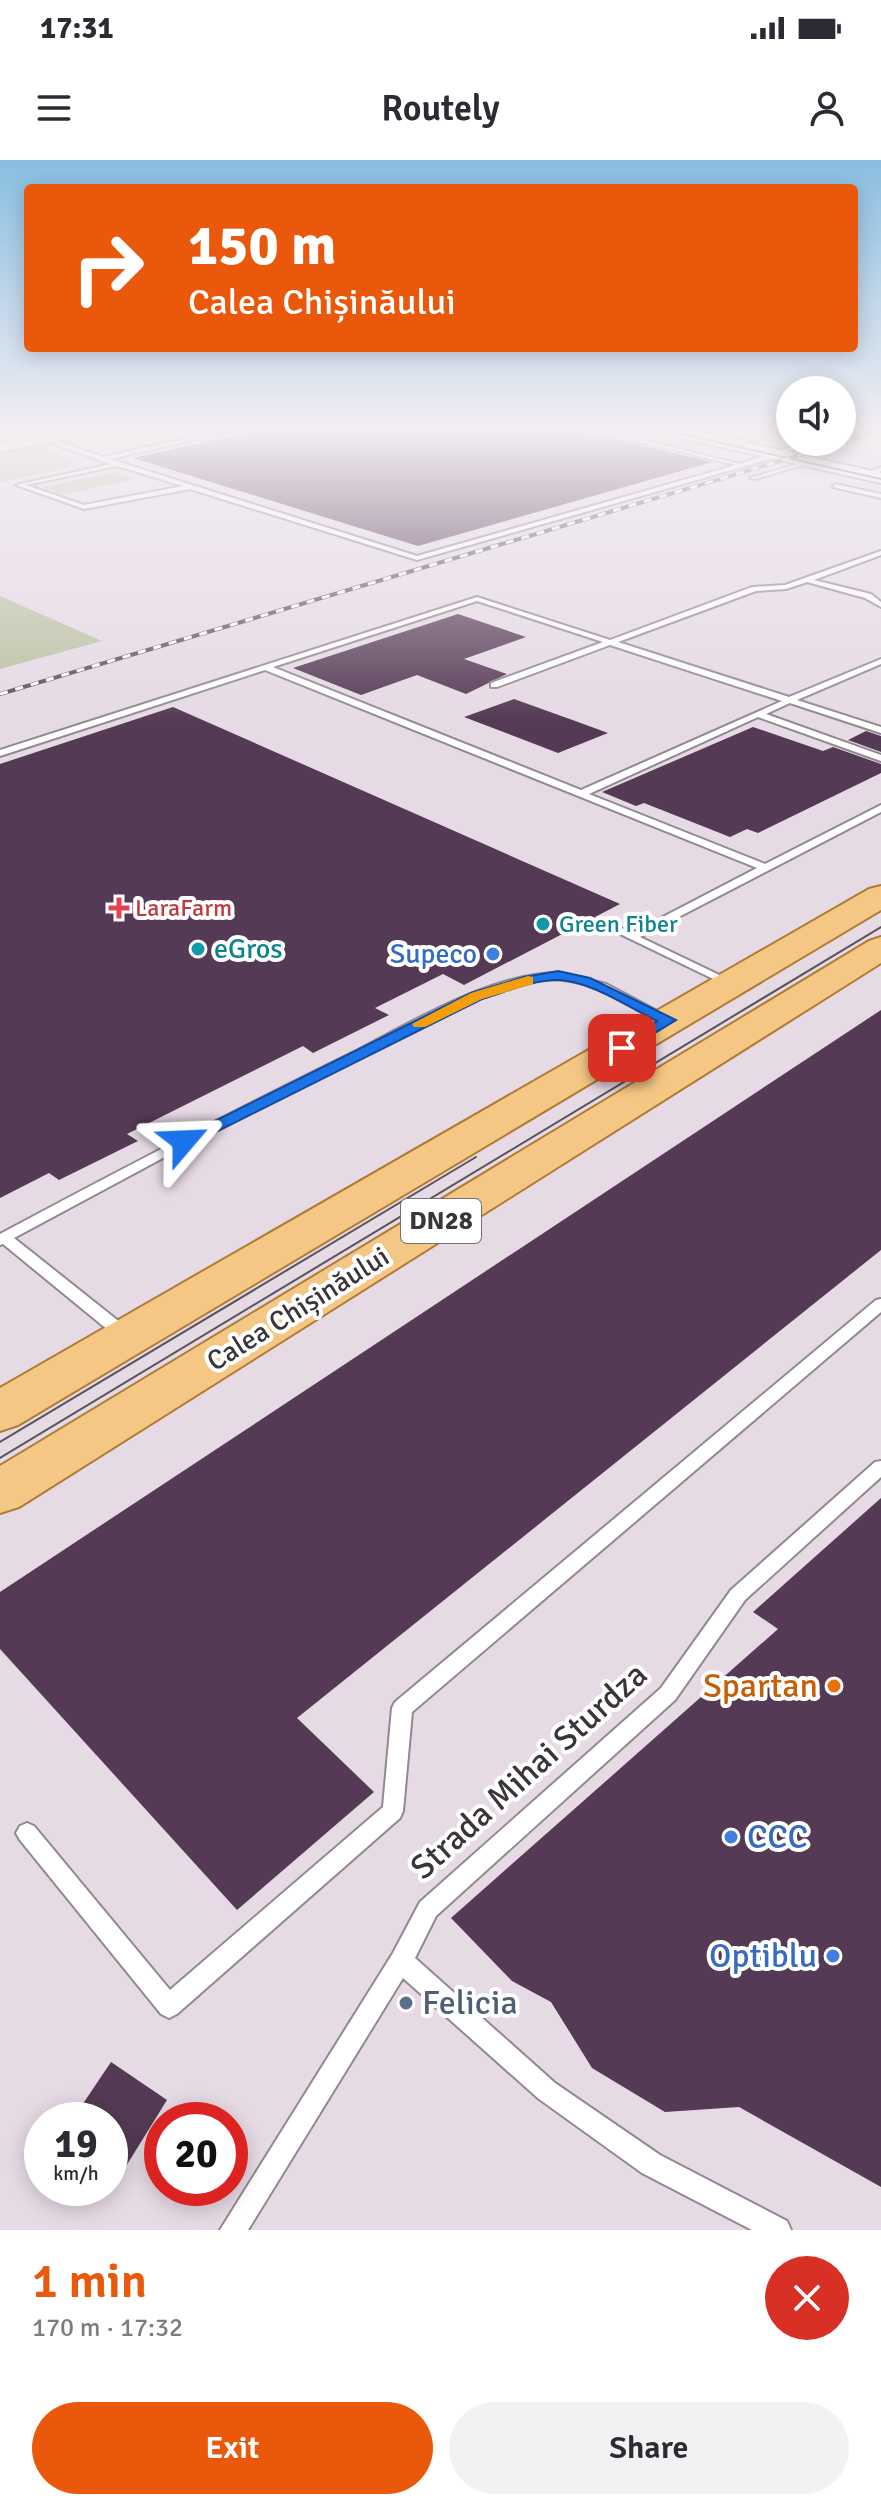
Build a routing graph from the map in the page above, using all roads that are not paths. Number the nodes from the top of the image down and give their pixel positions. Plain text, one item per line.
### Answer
1 (326, 530) edge
2 (515, 530) edge
3 (881, 553) edge
4 (807, 580) junction
5 (881, 592) edge
6 (868, 596) junction
7 (881, 605) edge
8 (608, 643) junction
9 (881, 661) edge
10 (265, 667) junction
11 (494, 685) dead end
12 (791, 700) junction
13 (758, 714) junction
14 (881, 730) edge
15 (0, 753) edge
16 (881, 758) edge
17 (580, 794) junction
18 (881, 808) edge
19 (766, 868) junction
20 (881, 896) edge
21 (598, 921) dead end
22 (632, 937) junction
23 (881, 948) edge
24 (730, 984) junction
25 (669, 1020) junction
26 (2, 1239) edge
27 (881, 1304) edge
28 (129, 1338) junction
29 (0, 1412) edge
30 (881, 1467) edge
31 (0, 1492) edge
32 (27, 1833) dead end
33 (401, 1961) junction
34 (233, 2230) edge
35 (778, 2230) edge

1 - 2 lane
3 - 4 lane
4 - 6 lane
4 - 8 lane
5 - 6 lane
6 - 7 lane
8 - 10 lane
8 - 11 lane
8 - 12 lane
9 - 12 lane
10 - 15 lane
10 - 17 lane
12 - 13 lane
12 - 14 lane
13 - 16 lane
13 - 17 lane
17 - 19 lane
18 - 19 lane
19 - 22 lane
20 - 24 main road, Calea Chișinăului / DN28
21 - 22 lane
22 - 24 lane
23 - 31 main road, Calea Chișinăului / DN28
24 - 25 main road, Calea Chișinăului / DN28
25 - 26 lane
25 - 28 main road, Calea Chișinăului / DN28
26 - 28 lane
27 - 32 lane
28 - 29 main road, Calea Chișinăului / DN28
30 - 33 lane, Strada Mihai Sturdza
33 - 34 lane, Strada Mihai Sturdza
33 - 35 lane

